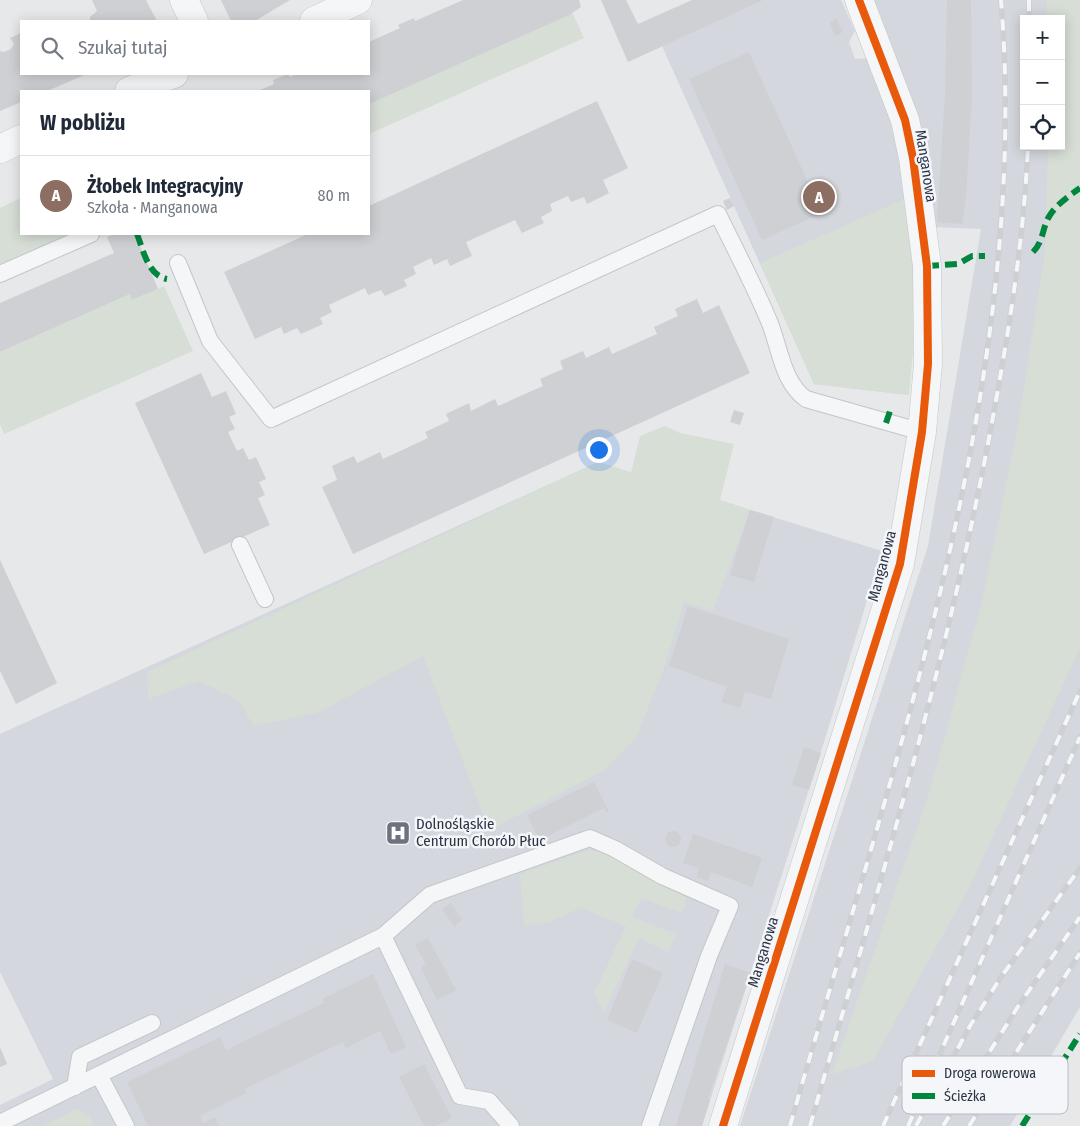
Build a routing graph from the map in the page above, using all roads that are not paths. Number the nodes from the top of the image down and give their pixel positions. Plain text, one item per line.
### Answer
1 (184, 0) edge
2 (358, 0) edge
3 (859, 0) edge
4 (194, 20) edge
5 (316, 20) edge
6 (171, 75) edge
7 (132, 90) edge
8 (20, 139) edge
9 (0, 149) edge
10 (89, 235) edge
11 (178, 263) dead end
12 (0, 274) edge
13 (922, 432) junction
14 (240, 546) dead end
15 (265, 599) dead end
16 (383, 936) junction
17 (152, 1023) dead end
18 (99, 1075) junction
19 (75, 1087) junction
20 (0, 1123) edge
21 (126, 1126) edge
22 (511, 1126) edge
23 (650, 1126) edge
24 (722, 1126) edge

1 - 4 street
2 - 5 street
3 - 13 street, Manganowa
6 - 7 street
8 - 9 street
10 - 12 lane
11 - 13 lane
13 - 24 street, Manganowa
14 - 15 lane
16 - 18 lane
16 - 22 lane
16 - 23 lane
17 - 19 lane
18 - 19 lane
18 - 21 lane
19 - 20 lane

